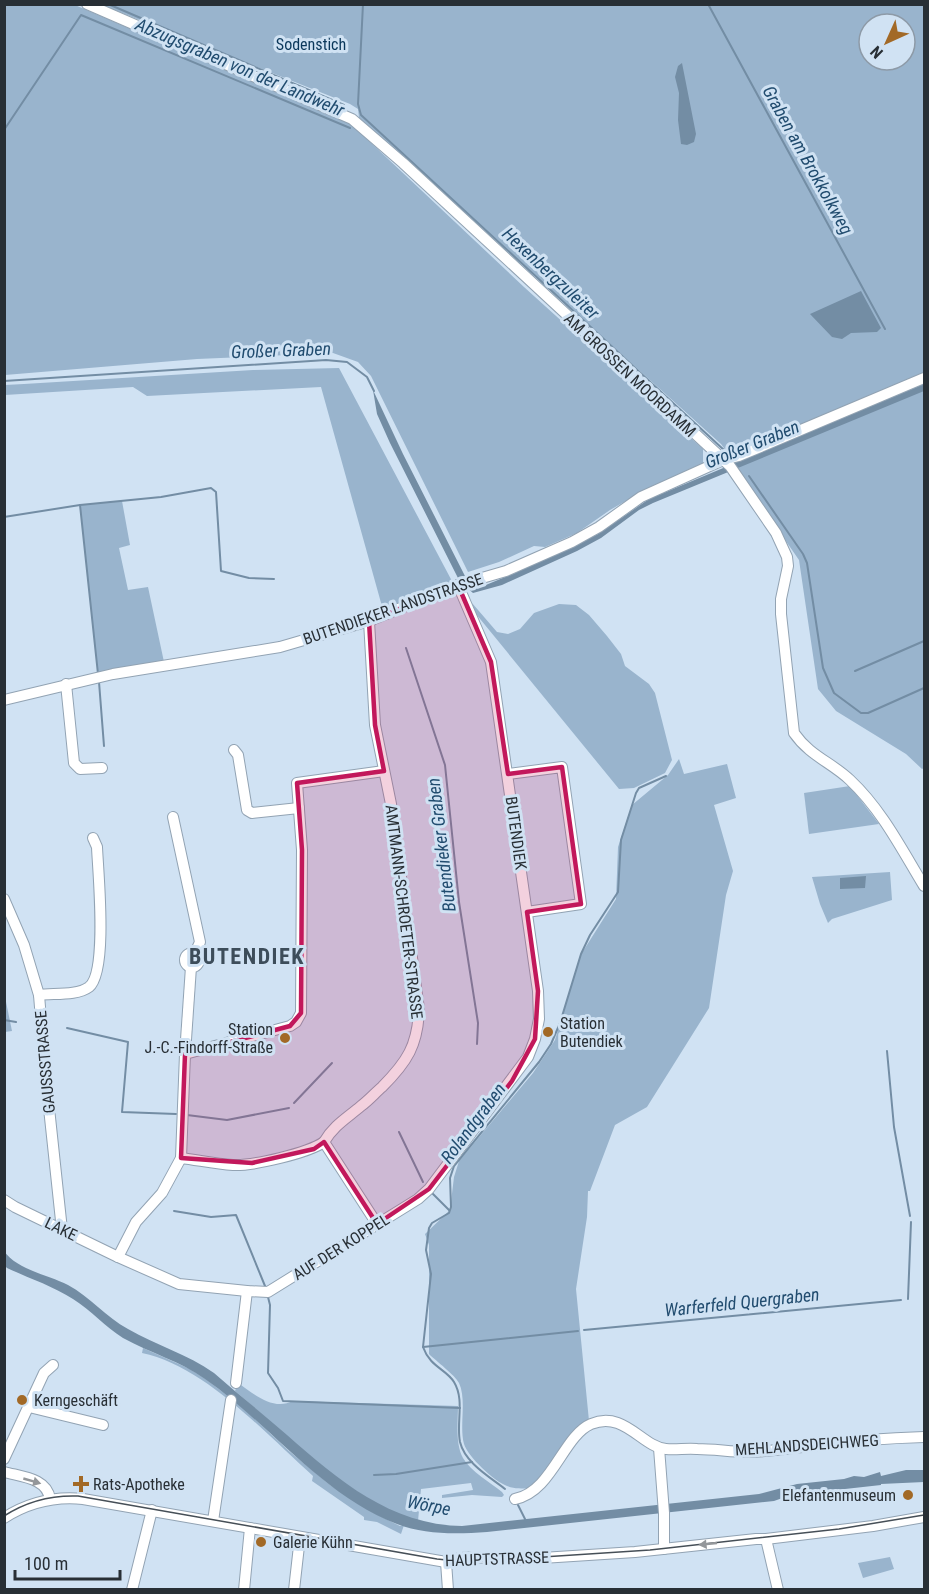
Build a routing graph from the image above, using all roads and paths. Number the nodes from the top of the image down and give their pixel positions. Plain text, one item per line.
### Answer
1 (87, 4) edge
2 (924, 378) edge
3 (729, 466) junction
4 (458, 585) junction
5 (369, 621) junction
6 (66, 684) junction
7 (4, 700) edge
8 (234, 750) dead end
9 (102, 768) dead end
10 (384, 771) junction
11 (508, 774) junction
12 (299, 808) junction
13 (173, 817) dead end
14 (93, 838) dead end
15 (924, 886) edge
16 (4, 899) edge
17 (527, 912) junction
18 (39, 995) junction
19 (185, 1054) junction
20 (512, 1081) joint
21 (324, 1142) junction
22 (181, 1158) junction
23 (4, 1200) edge
24 (377, 1224) junction
25 (62, 1230) junction
26 (118, 1257) junction
27 (247, 1291) junction
28 (53, 1365) dead end
29 (236, 1383) dead end
30 (231, 1400) dead end
31 (29, 1407) junction
32 (103, 1425) dead end
33 (924, 1437) edge
34 (659, 1448) junction
35 (4, 1459) edge
36 (4, 1472) edge
37 (50, 1499) junction
38 (515, 1499) dead end
39 (152, 1510) junction
40 (924, 1517) edge
41 (4, 1518) edge
42 (213, 1521) junction
43 (250, 1528) junction
44 (300, 1537) junction
45 (766, 1539) junction
46 (664, 1549) junction
47 (446, 1562) junction
48 (132, 1590) edge
49 (244, 1590) edge
50 (294, 1590) edge
51 (448, 1590) edge
52 (778, 1590) edge

1 - 3 street, AM GROSSEN MOORDAMM
2 - 3 street, BUTENDIEKER LANDSTRASSE
3 - 4 street, BUTENDIEKER LANDSTRASSE
3 - 15 street, AM GROSSEN MOORDAMM
4 - 5 street, BUTENDIEKER LANDSTRASSE
4 - 11 street, BUTENDIEK
5 - 6 street, BUTENDIEKER LANDSTRASSE
5 - 10 street, AMTMANN-SCHROETER-STRASSE
6 - 7 street, BUTENDIEKER LANDSTRASSE
6 - 9 street
8 - 12 street
10 - 12 street
10 - 21 street, AMTMANN-SCHROETER-STRASSE
11 - 17 street, BUTENDIEK
11 - 17 street
12 - 19 street
13 - 19 street
14 - 18 street
16 - 18 street, GAUSSSTRASSE
17 - 20 street, BUTENDIEK
18 - 25 street, GAUSSSTRASSE
19 - 22 street
20 - 24 street, AUF DER KOPPEL
21 - 22 street
21 - 24 street
22 - 26 street
23 - 25 street, LAKE
24 - 27 street, AUF DER KOPPEL
25 - 26 street, LAKE
26 - 27 street, AUF DER KOPPEL
27 - 29 street
28 - 31 street
30 - 42 street
31 - 32 street
31 - 35 street
33 - 34 street, MEHLANDSDEICHWEG
34 - 38 street, MEHLANDSDEICHWEG
34 - 46 street
36 -> 37 street
37 - 39 street, HAUPTSTRASSE
37 - 41 street, HAUPTSTRASSE
39 - 42 street, HAUPTSTRASSE
39 - 48 street
40 - 45 street, HAUPTSTRASSE
42 - 43 street, HAUPTSTRASSE
43 - 44 street, HAUPTSTRASSE
43 - 49 street
44 - 47 street, HAUPTSTRASSE
44 - 50 street
45 -> 46 street, HAUPTSTRASSE
45 - 52 street
46 - 47 street, HAUPTSTRASSE
47 - 51 street

